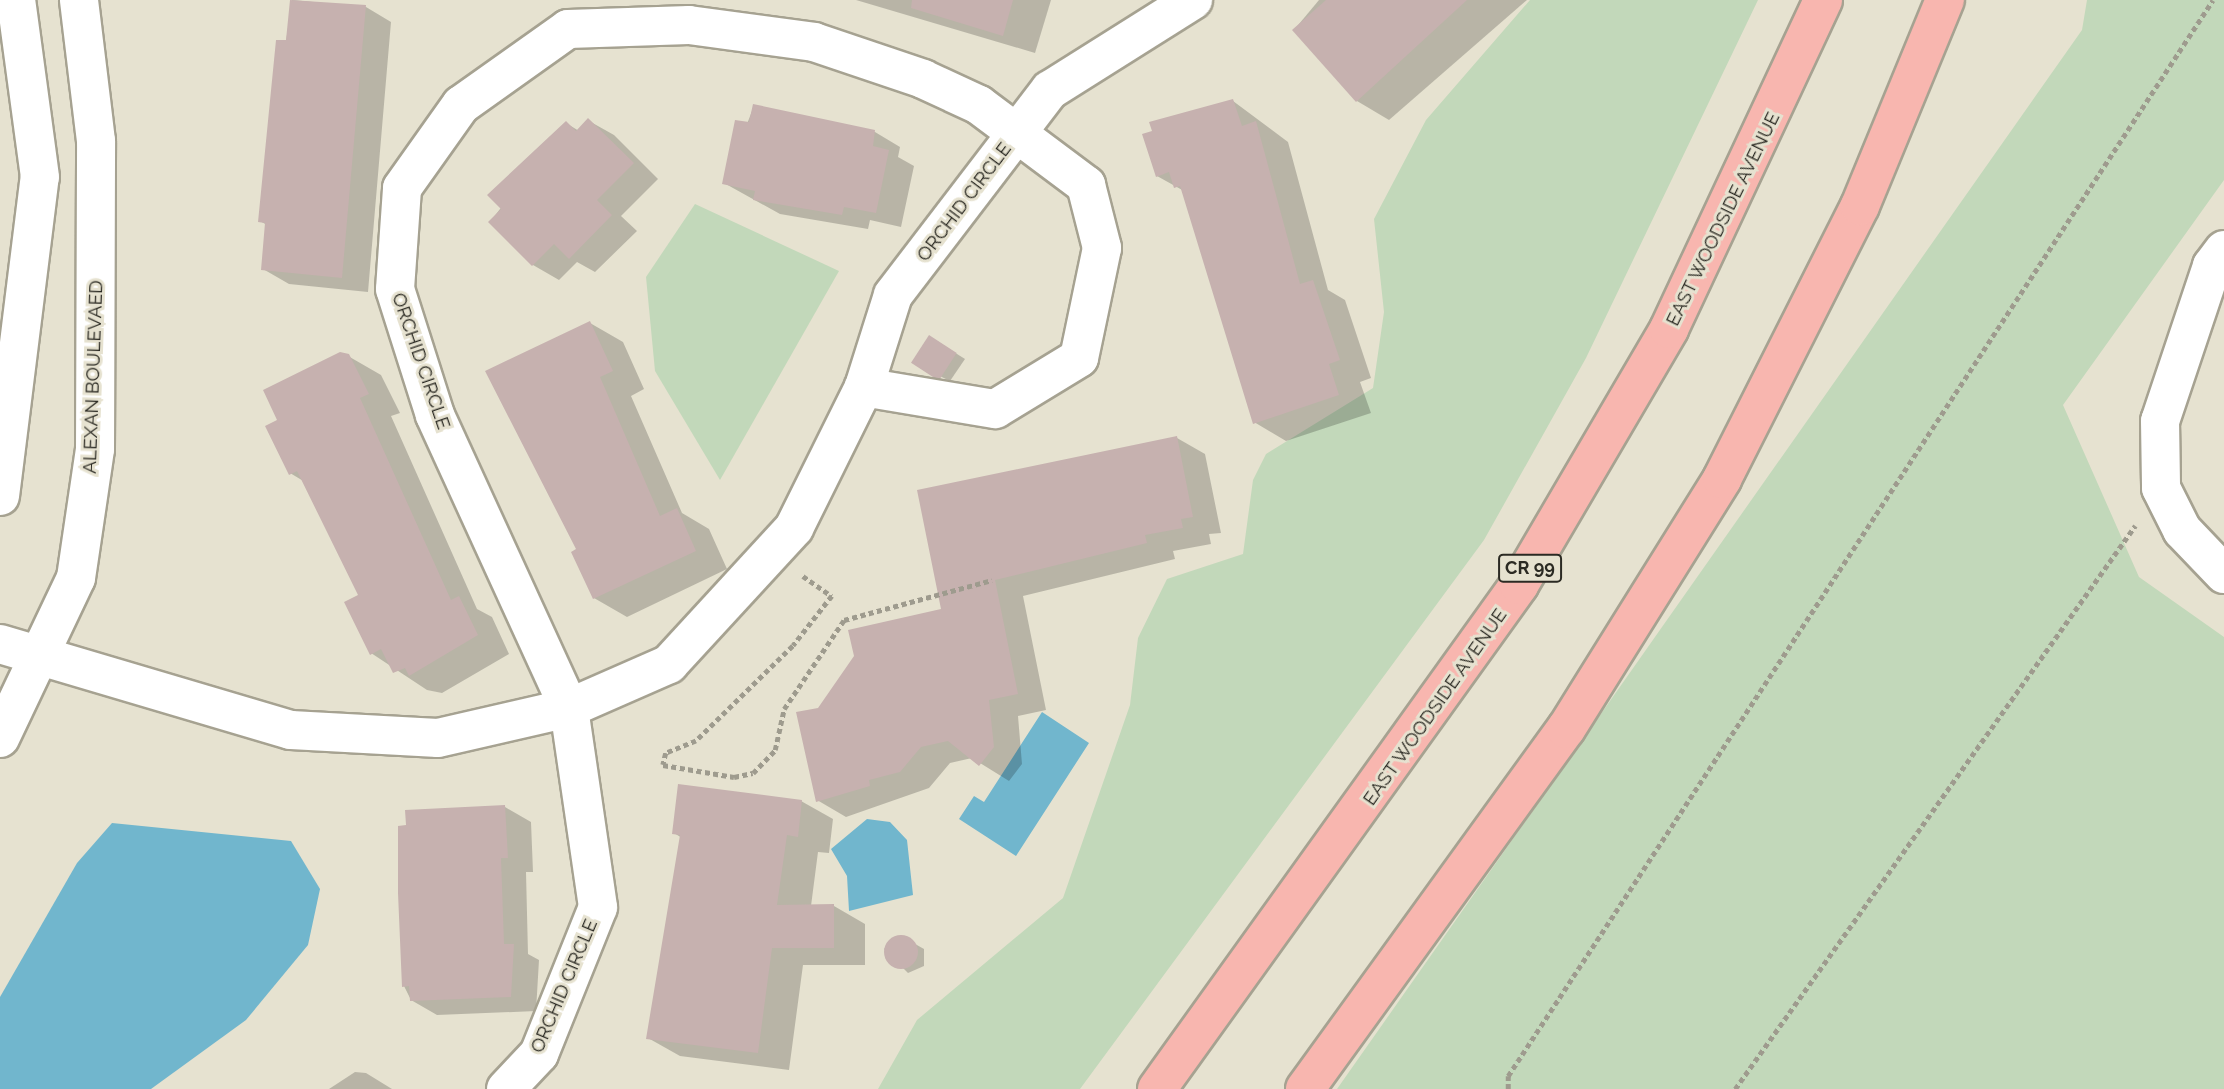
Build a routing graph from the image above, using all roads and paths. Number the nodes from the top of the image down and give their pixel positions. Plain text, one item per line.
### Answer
1 (16, 0) edge
2 (79, 0) edge
3 (1193, 0) edge
4 (1823, 0) edge
5 (1945, 0) edge
6 (2213, 0) edge
7 (1017, 133) junction
8 (2224, 250) edge
9 (864, 387) junction
10 (2161, 488) junction
11 (0, 496) edge
12 (770, 554) junction
13 (2224, 574) edge
14 (992, 580) dead end
15 (0, 644) edge
16 (37, 660) junction
17 (569, 708) junction
18 (0, 738) edge
19 (506, 1089) edge
20 (1157, 1089) edge
21 (1305, 1089) edge
22 (1508, 1089) edge
23 (1735, 1089) edge

1 - 11 street
2 - 16 street, ALEXAN BOULEVAED
3 - 7 street, ORCHID CIRCLE
4 - 20 main road, EAST WOODSIDE AVENUE / CR 99
5 - 21 main road
6 - 22 path
7 - 9 street, ORCHID CIRCLE
7 - 9 street, ORCHID CIRCLE
7 - 17 street, ORCHID CIRCLE
8 - 10 street
9 - 12 street, ORCHID CIRCLE
10 - 13 street
10 - 23 path
12 - 14 path
12 - 17 street, ORCHID CIRCLE
15 - 16 street, ORCHID CIRCLE
16 - 17 street, ORCHID CIRCLE
16 - 18 street, ALEXAN BOULEVAED
17 - 19 street, ORCHID CIRCLE

